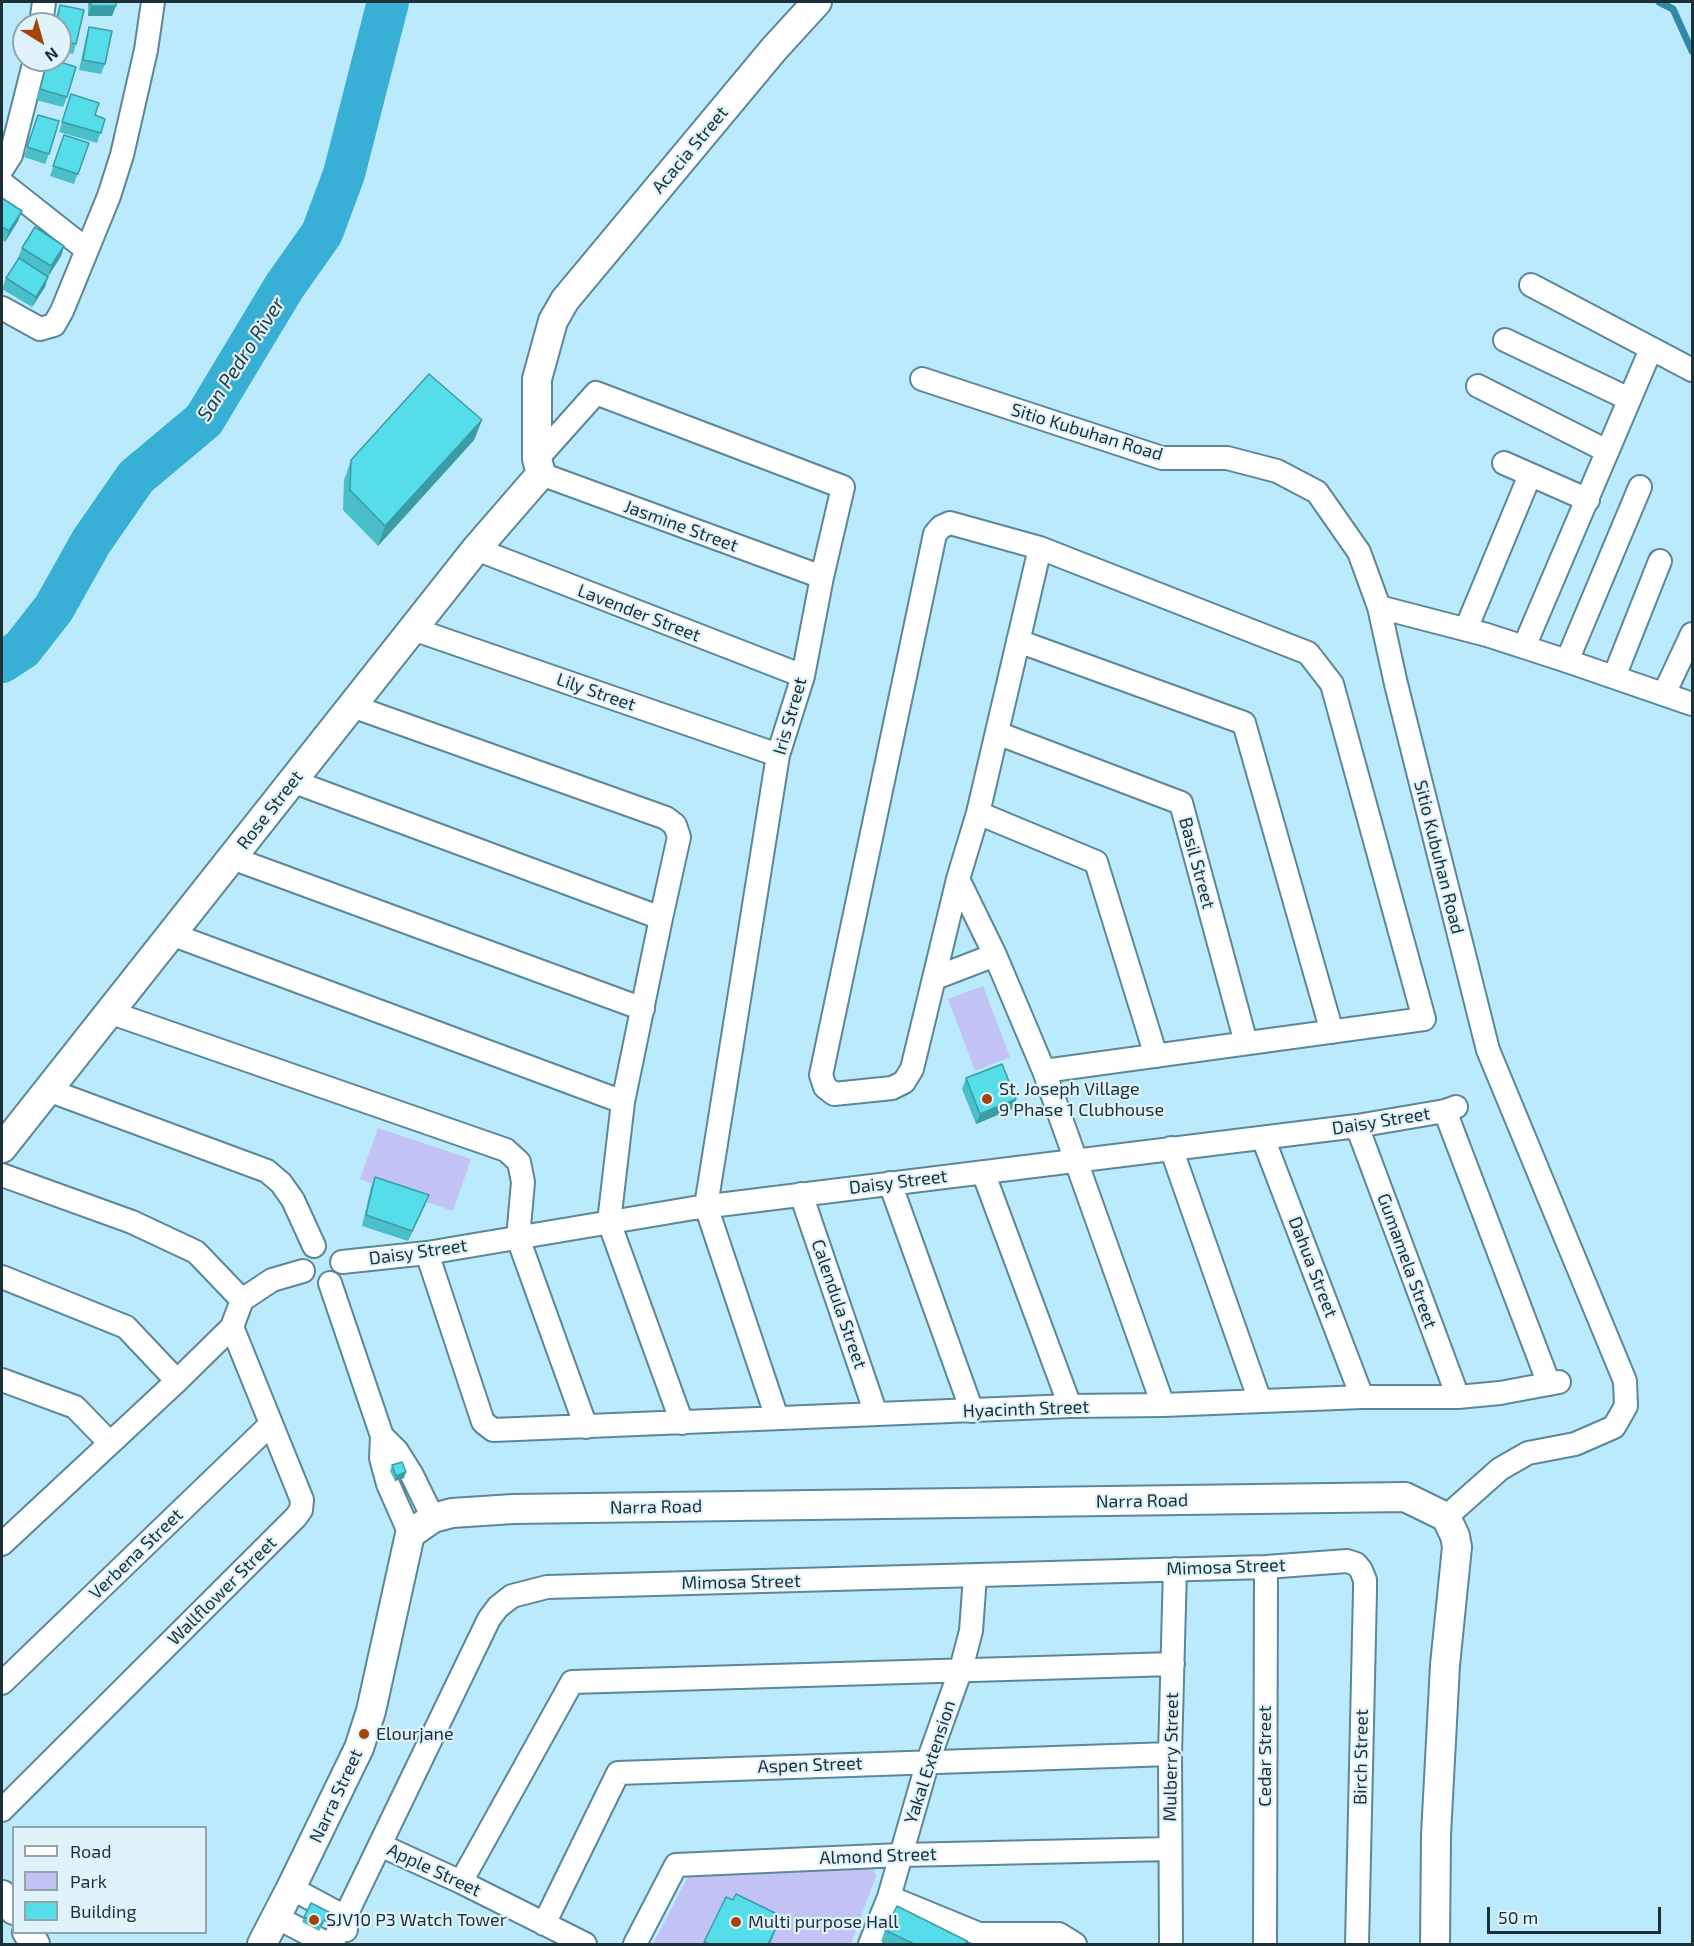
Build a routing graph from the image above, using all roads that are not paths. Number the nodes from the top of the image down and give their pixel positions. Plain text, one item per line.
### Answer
1 (153, 2) edge
2 (817, 2) edge
3 (32, 72) edge
4 (2, 169) edge
5 (2, 183) edge
6 (87, 250) junction
7 (1531, 285) dead end
8 (2, 308) edge
9 (1505, 340) dead end
10 (1651, 349) junction
11 (1692, 370) edge
12 (922, 379) dead end
13 (1478, 386) dead end
14 (1629, 399) junction
15 (1606, 451) junction
16 (1504, 463) dead end
17 (539, 467) junction
18 (1530, 475) junction
19 (1640, 487) dead end
20 (1588, 500) junction
21 (1040, 548) junction
22 (476, 549) junction
23 (1660, 561) dead end
24 (822, 577) junction
25 (1379, 607) junction
26 (413, 629) junction
27 (1466, 629) junction
28 (1692, 634) edge
29 (1018, 641) junction
30 (1524, 648) junction
31 (1567, 661) junction
32 (802, 676) junction
33 (1614, 677) junction
34 (1664, 694) junction
35 (1692, 704) edge
36 (352, 706) junction
37 (997, 733) junction
38 (778, 755) junction
39 (292, 781) junction
40 (978, 813) junction
41 (232, 858) junction
42 (958, 879) junction
43 (661, 918) junction
44 (171, 934) junction
45 (995, 955) junction
46 (935, 978) junction
47 (643, 1009) junction
48 (109, 1012) junction
49 (1332, 1032) junction
50 (1246, 1044) junction
51 (1156, 1056) junction
52 (1044, 1071) junction
53 (48, 1090) junction
54 (623, 1102) junction
55 (1357, 1126) junction
56 (1263, 1138) junction
57 (2, 1148) edge
58 (1171, 1148) junction
59 (1076, 1160) junction
60 (983, 1172) junction
61 (2, 1175) edge
62 (891, 1183) junction
63 (801, 1194) junction
64 (706, 1206) junction
65 (609, 1222) junction
66 (518, 1238) junction
67 (314, 1246) junction
68 (427, 1252) junction
69 (342, 1262) junction
70 (303, 1271) junction
71 (2, 1277) edge
72 (330, 1282) junction
73 (242, 1300) junction
74 (232, 1327) junction
75 (2, 1380) edge
76 (177, 1381) junction
77 (1554, 1383) joint
78 (1362, 1397) junction
79 (1458, 1397) junction
80 (1260, 1401) junction
81 (1163, 1405) junction
82 (1070, 1406) junction
83 (972, 1411) junction
84 (876, 1414) junction
85 (777, 1418) junction
86 (682, 1423) junction
87 (270, 1425) junction
88 (586, 1427) junction
89 (382, 1436) junction
90 (110, 1443) junction
91 (1446, 1517) junction
92 (433, 1518) junction
93 (410, 1534) junction
94 (2, 1544) edge
95 (1266, 1567) junction
96 (1175, 1569) junction
97 (1361, 1570) joint
98 (975, 1576) junction
99 (1173, 1664) junction
100 (961, 1669) junction
101 (2, 1683) edge
102 (1170, 1754) junction
103 (928, 1761) junction
104 (4, 1801) edge
105 (380, 1845) junction
106 (1170, 1849) junction
107 (901, 1855) junction
108 (461, 1882) junction
109 (291, 1888) junction
110 (2, 1895) edge
111 (889, 1897) junction
112 (12, 1908) edge
113 (276, 1917) junction
114 (544, 1924) junction
115 (341, 1939) edge
116 (262, 1944) edge
117 (585, 1944) edge
118 (635, 1944) edge
119 (870, 1944) edge
120 (1075, 1944) edge
121 (1171, 1944) edge
122 (1265, 1944) edge
123 (1357, 1944) edge
124 (1435, 1944) edge

1 - 6 street
2 - 17 street, Acacia Street
3 - 4 street
5 - 6 street
6 - 8 street
7 - 10 street
9 - 14 street
10 - 11 street
10 - 14 street
12 - 25 street, Sitio Kubuhan Road
13 - 15 street
14 - 15 street
15 - 20 street
16 - 18 street
17 - 22 street, Rose Street
17 - 24 street, Jasmine Street
17 - 24 street, Iris Street
18 - 20 street
18 - 27 street
19 - 31 street
20 - 30 street
21 - 29 street
21 - 46 street
21 - 49 street
22 - 26 street, Rose Street
22 - 32 street, Lavender Street
23 - 33 street
24 - 32 street, Iris Street
25 - 27 street
25 - 91 street, Sitio Kubuhan Road
26 - 36 street, Rose Street
26 - 38 street, Lily Street
27 - 30 street
28 - 34 street
29 - 37 street
29 - 49 street
30 - 31 street
31 - 33 street
32 - 38 street, Iris Street
33 - 34 street
34 - 35 street
36 - 39 street, Rose Street
36 - 43 street
37 - 40 street
37 - 50 street, Basil Street
38 - 64 street, Iris Street
39 - 41 street, Rose Street
39 - 43 street
40 - 42 street
40 - 51 street
41 - 44 street, Rose Street
41 - 47 street
42 - 45 street
42 - 46 street
43 - 47 street
44 - 48 street, Rose Street
44 - 54 street
45 - 46 street
45 - 52 street
47 - 54 street
48 - 53 street, Rose Street
48 - 66 street
49 - 50 street
50 - 51 street
51 - 52 street
52 - 59 street
53 - 57 street, Rose Street
53 - 67 street
54 - 65 street
55 - 56 street, Daisy Street
55 - 77 street, Daisy Street
55 - 79 street, Gumamela Street
56 - 58 street, Daisy Street
56 - 78 street, Dahua Street
58 - 59 street, Daisy Street
58 - 80 street
59 - 60 street, Daisy Street
59 - 81 street
60 - 62 street, Daisy Street
60 - 82 street
61 - 73 street
62 - 63 street, Daisy Street
62 - 83 street
63 - 64 street, Daisy Street
63 - 84 street, Calendula Street
64 - 65 street, Daisy Street
64 - 85 street
65 - 66 street, Daisy Street
65 - 86 street
66 - 68 street, Daisy Street
66 - 88 street
67 - 69 street
67 - 70 street
68 - 69 street, Daisy Street
68 - 88 street, Hyacinth Street
69 - 72 street
70 - 72 street
70 - 73 street
71 - 76 street
72 - 89 street
73 - 74 street
74 - 76 street
74 - 87 street, Wallflower Street
75 - 90 street
76 - 90 street
77 - 79 street, Hyacinth Street
78 - 79 street, Hyacinth Street
78 - 80 street, Hyacinth Street
80 - 81 street, Hyacinth Street
81 - 82 street, Hyacinth Street
82 - 83 street, Hyacinth Street
83 - 84 street, Hyacinth Street
84 - 85 street, Hyacinth Street
85 - 86 street, Hyacinth Street
86 - 88 street, Hyacinth Street
87 - 101 street, Verbena Street
87 - 104 street, Wallflower Street
89 - 92 street
89 - 93 street
90 - 94 street
91 - 92 street, Narra Road
91 - 124 street
92 - 93 street, Narra Road
93 - 109 street, Narra Street
95 - 96 street, Mimosa Street
95 - 97 street, Mimosa Street
95 - 122 street, Cedar Street
96 - 98 street, Mimosa Street
96 - 99 street, Mulberry Street
97 - 123 street, Birch Street
98 - 100 street, Yakal Extension
98 - 105 street, Mimosa Street
99 - 100 street
99 - 102 street, Mulberry Street
100 - 103 street, Yakal Extension
100 - 108 street
102 - 103 street, Aspen Street
102 - 106 street, Mulberry Street
103 - 107 street, Yakal Extension
103 - 114 street, Aspen Street
105 - 108 street, Apple Street
105 - 115 street, Mimosa Street
106 - 107 street, Almond Street
106 - 121 street, Mulberry Street
107 - 111 street, Yakal Extension
107 - 118 street, Almond Street
108 - 114 street, Apple Street
109 - 113 street, Narra Street
109 - 115 street
110 - 112 street
111 - 119 street, Yakal Extension
111 - 120 street
113 - 115 street
113 - 116 street, Narra Street
114 - 117 street, Apple Street

